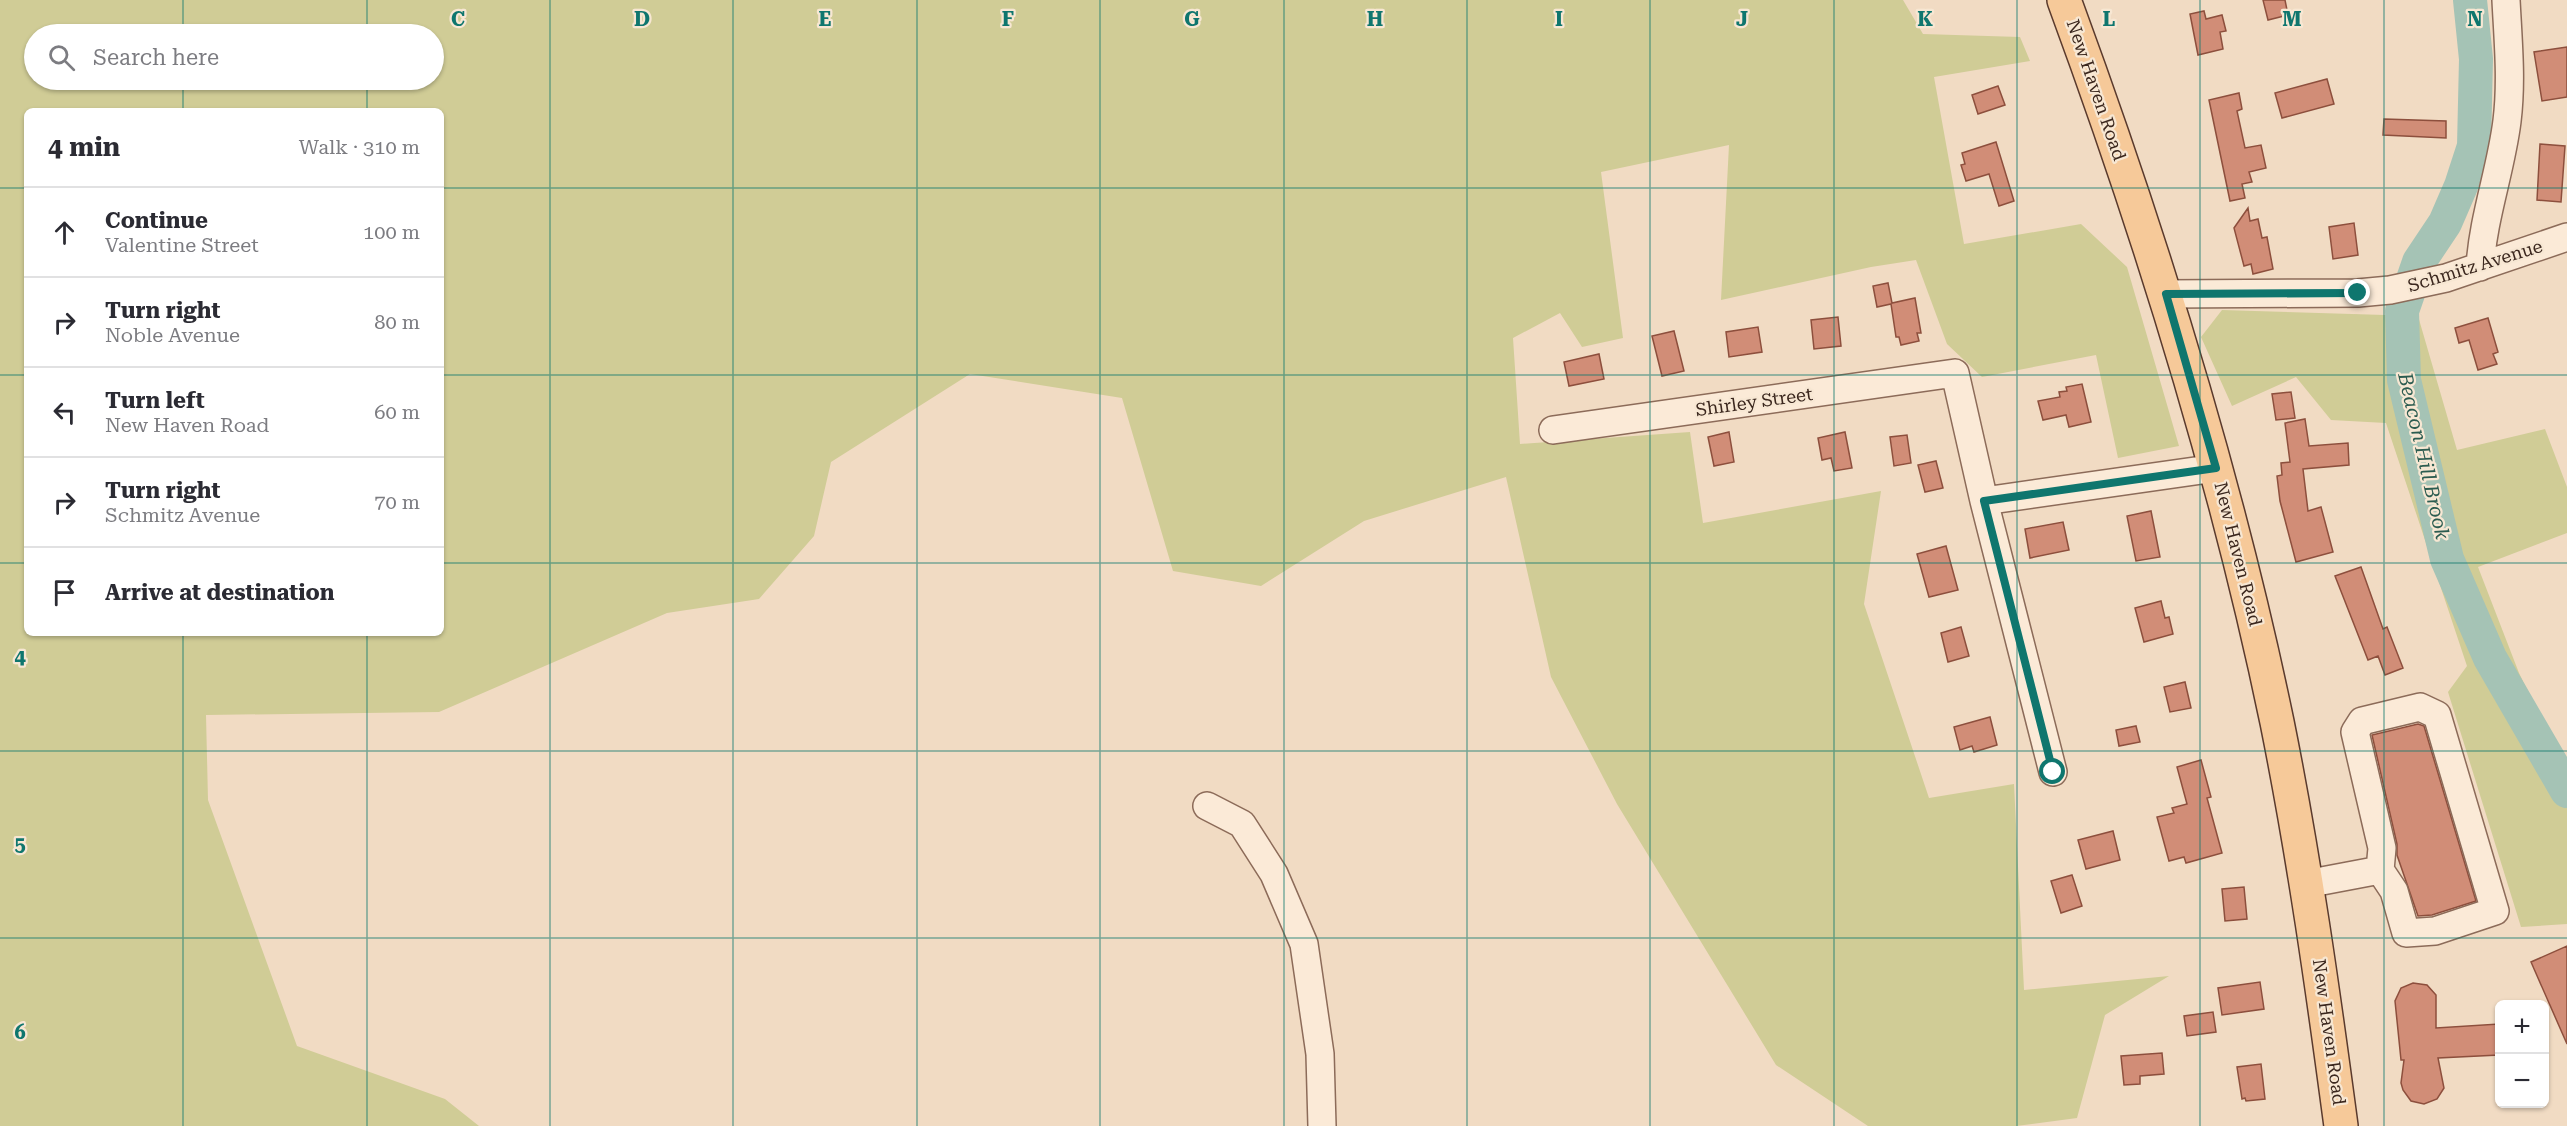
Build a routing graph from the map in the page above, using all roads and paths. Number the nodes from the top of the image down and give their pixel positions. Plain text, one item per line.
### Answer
1 (2064, 0) edge
2 (2506, 0) edge
3 (2567, 237) edge
4 (2480, 267) junction
5 (2166, 294) junction
6 (1553, 430) dead end
7 (2216, 468) junction
8 (1984, 501) junction
9 (2053, 772) dead end
10 (1207, 806) dead end
11 (2380, 870) junction
12 (2306, 884) junction
13 (1322, 1126) edge
14 (2341, 1126) edge

1 - 5 main road, New Haven Road
2 - 4 street
3 - 4 street, Schmitz Avenue
4 - 5 street, Schmitz Avenue
5 - 7 main road, New Haven Road
6 - 8 street, Shirley Street
7 - 8 street
7 - 12 main road, New Haven Road
8 - 9 street
10 - 13 street
11 - 11 street
11 - 12 street
12 - 14 main road, New Haven Road

